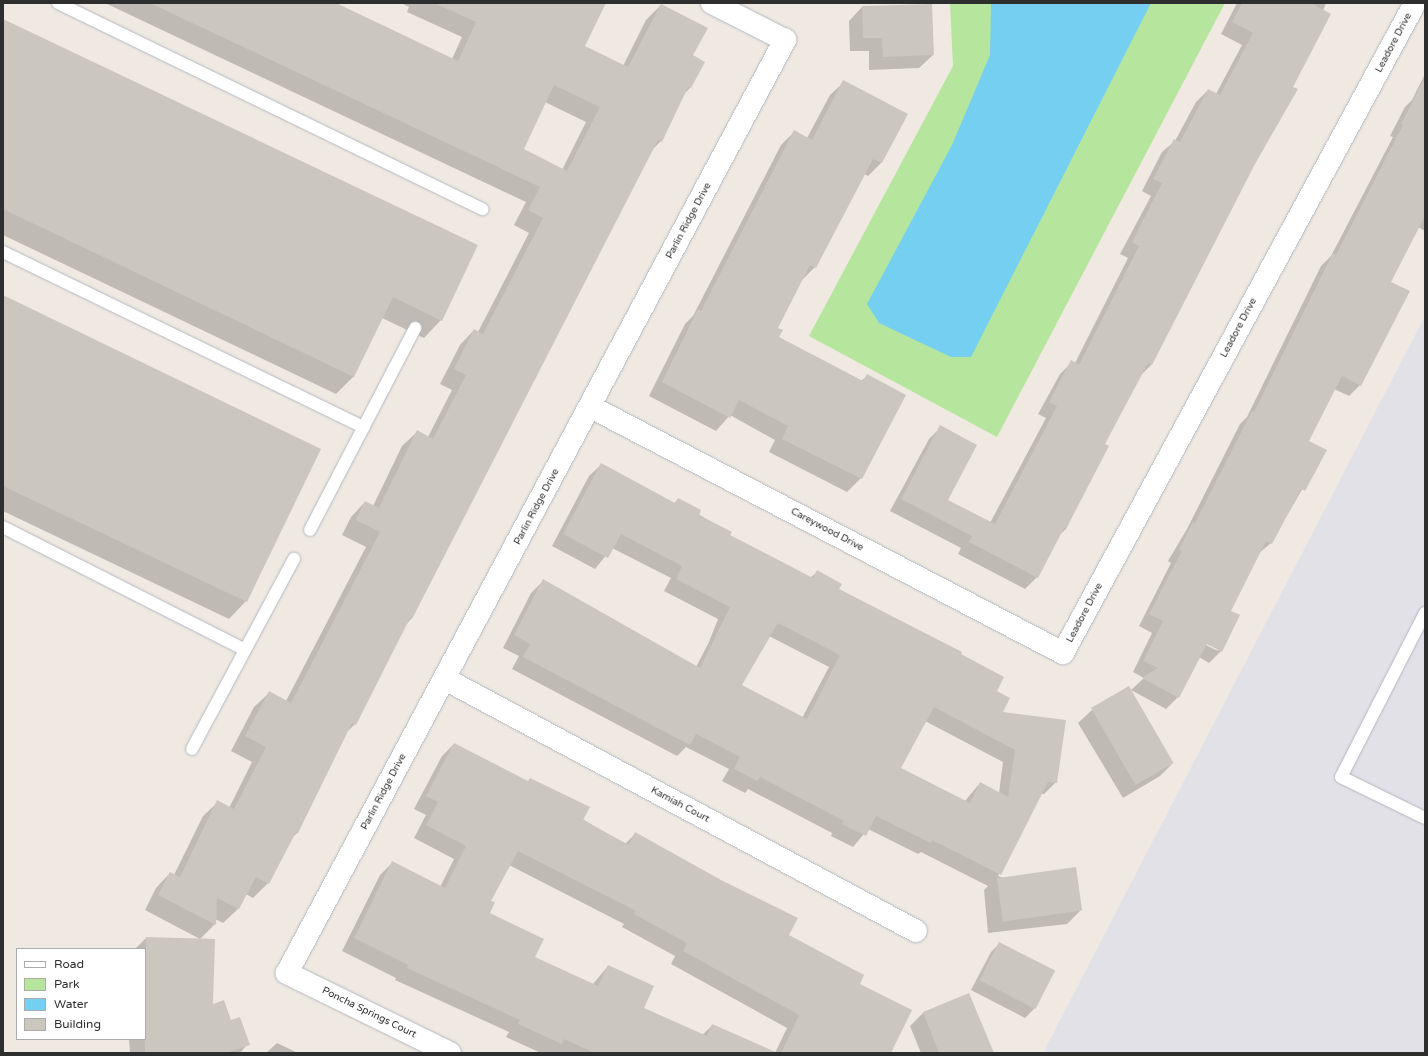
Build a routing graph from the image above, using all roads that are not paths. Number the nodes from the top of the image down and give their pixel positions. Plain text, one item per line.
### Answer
1 (58, 3) edge
2 (712, 3) edge
3 (1416, 3) edge
4 (482, 209) dead end
5 (3, 252) edge
6 (415, 328) dead end
7 (591, 407) junction
8 (364, 427) junction
9 (3, 527) edge
10 (310, 530) dead end
11 (294, 560) dead end
12 (1425, 613) edge
13 (245, 650) junction
14 (1063, 653) joint
15 (444, 679) junction
16 (192, 749) dead end
17 (1425, 818) edge
18 (916, 931) dead end
19 (287, 973) joint
20 (450, 1053) edge

1 - 4 lane
2 - 7 street, Parlin Ridge Drive
3 - 14 street, Leadore Drive
5 - 8 lane
6 - 8 lane
7 - 14 street, Careywood Drive
7 - 15 street, Parlin Ridge Drive
8 - 10 lane
9 - 13 lane
11 - 13 lane
12 - 17 lane
13 - 16 lane
15 - 18 street, Kamiah Court
15 - 19 street, Parlin Ridge Drive
19 - 20 street, Poncha Springs Court

